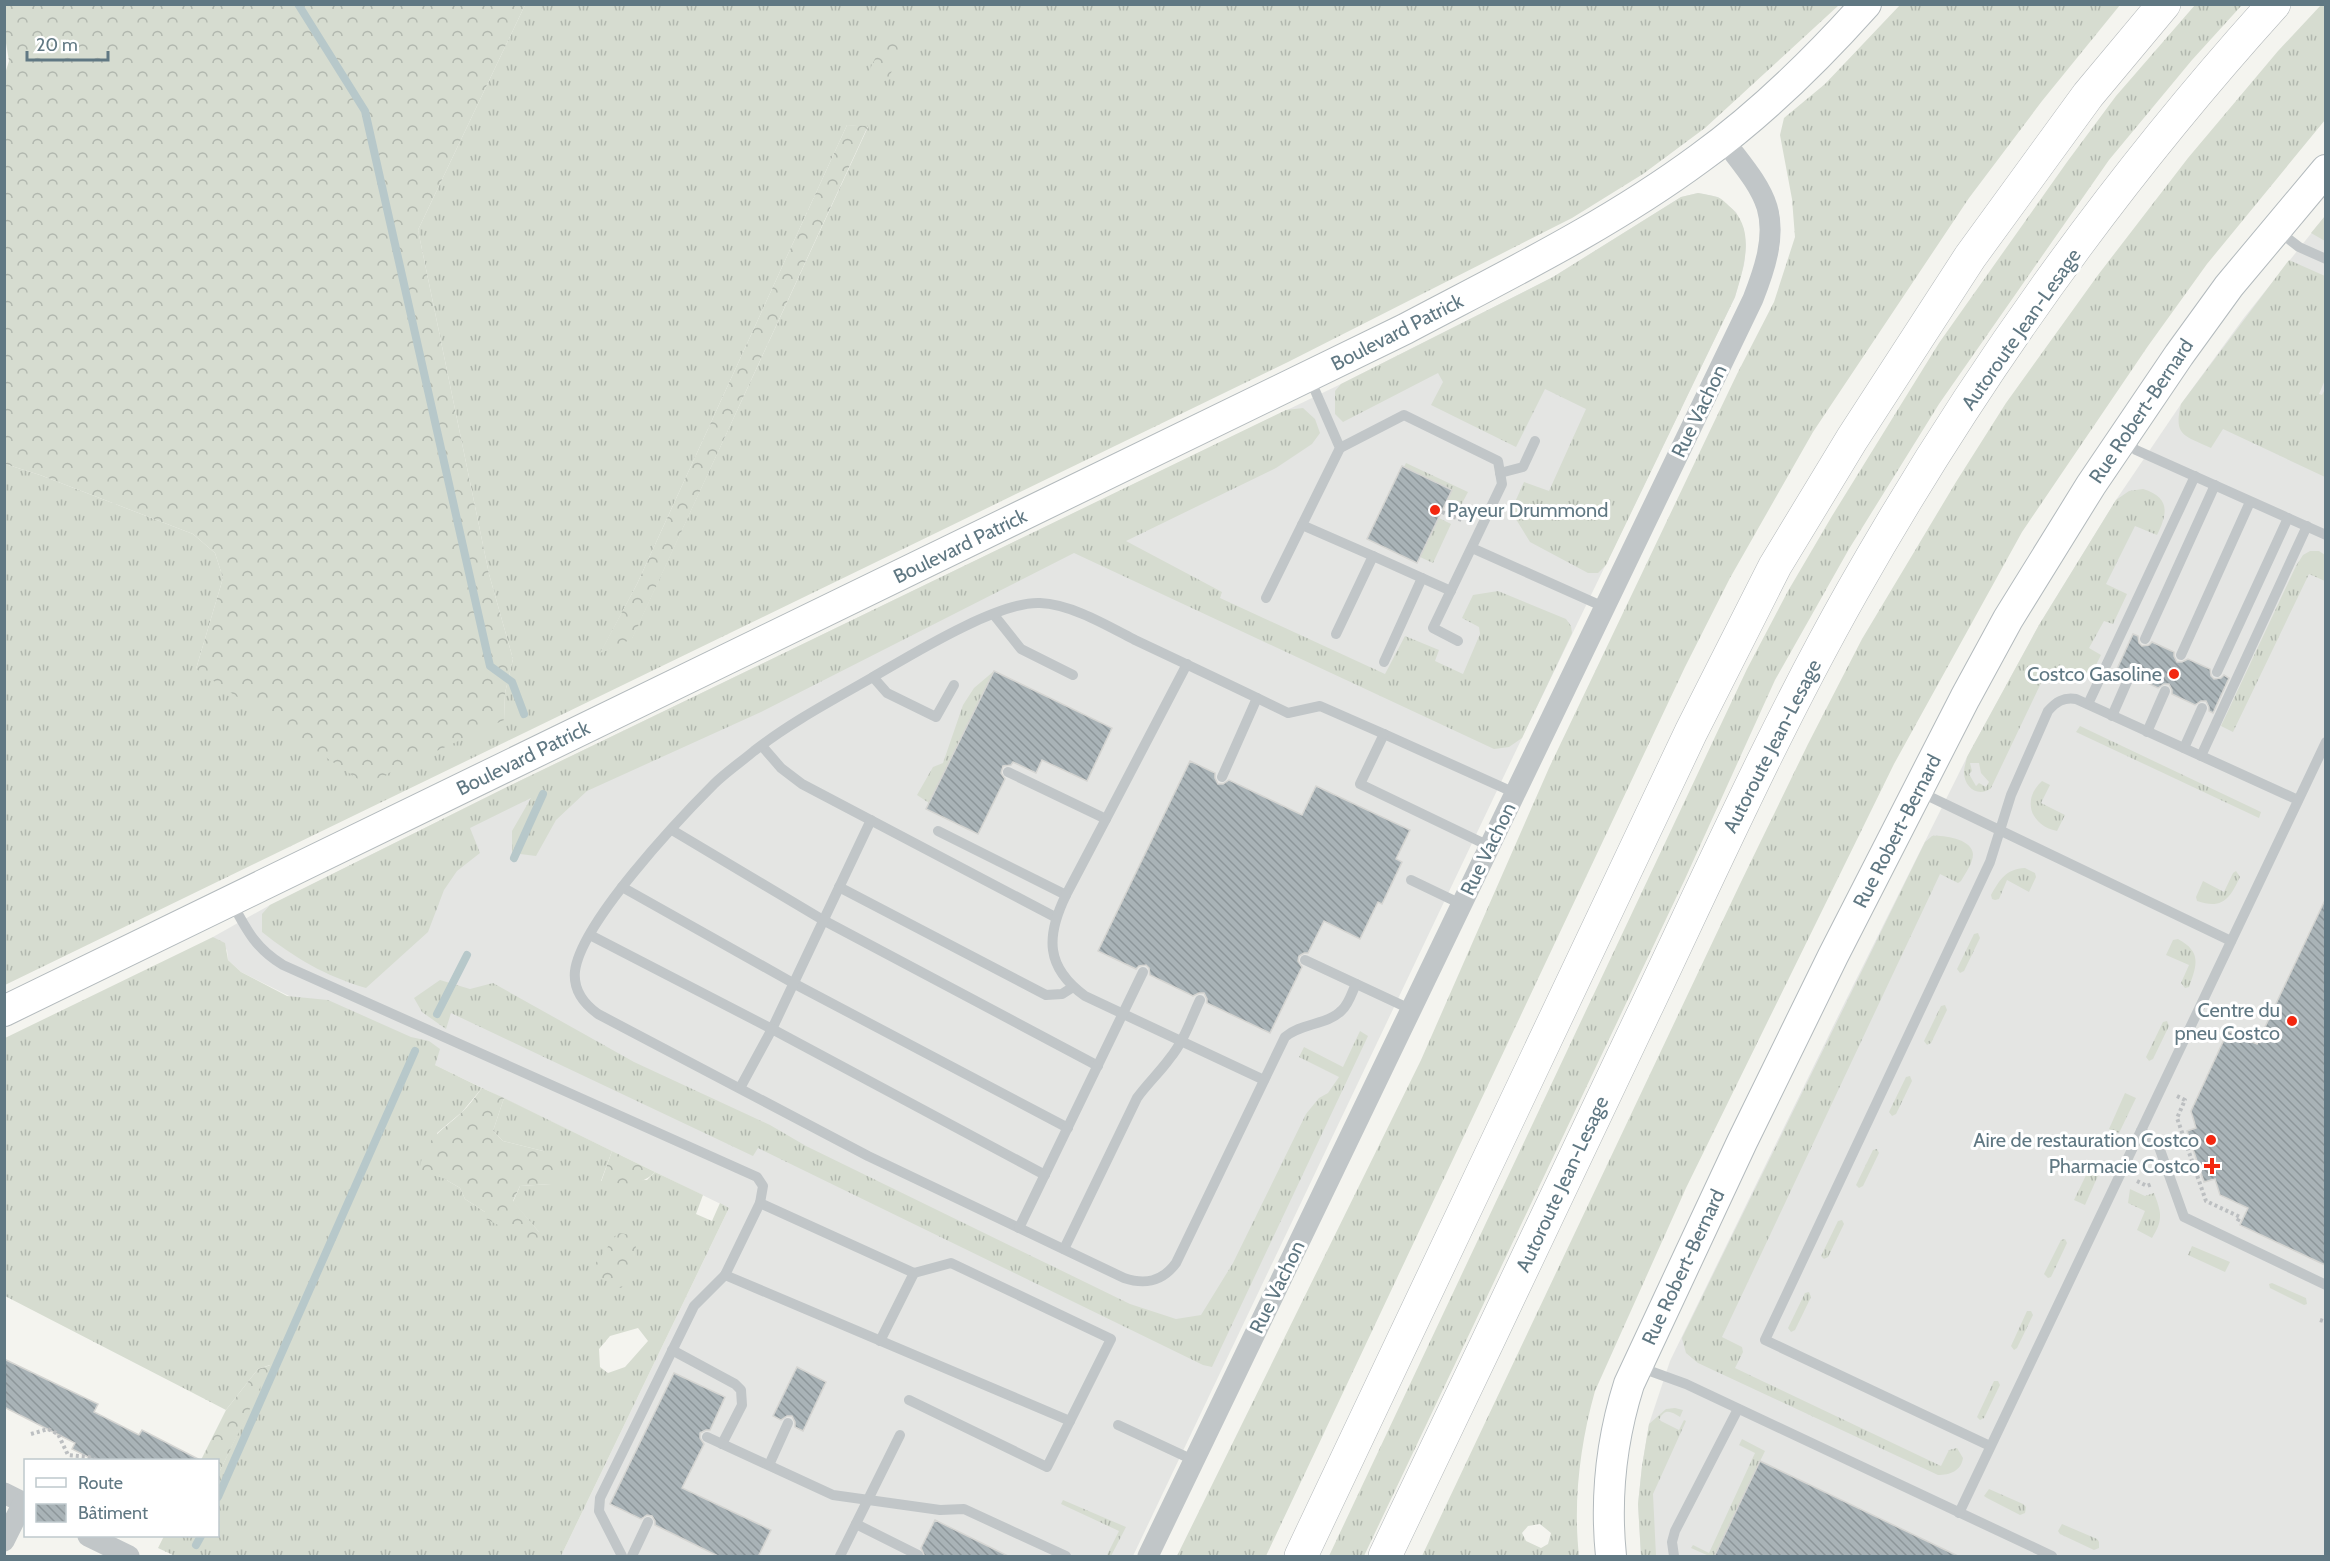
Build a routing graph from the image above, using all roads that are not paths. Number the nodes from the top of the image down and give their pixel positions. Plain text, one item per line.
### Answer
1 (1866, 4) edge
2 (2164, 4) edge
3 (2274, 4) edge
4 (1724, 140) junction
5 (2325, 170) edge
6 (2275, 228) junction
7 (2325, 259) edge
8 (1309, 376) junction
9 (2121, 438) junction
10 (1535, 441) dead end
11 (1340, 448) junction
12 (1500, 473) junction
13 (2195, 476) junction
14 (2215, 485) junction
15 (2250, 502) junction
16 (2288, 518) junction
17 (1302, 525) junction
18 (2307, 526) junction
19 (2325, 535) edge
20 (1472, 548) junction
21 (1373, 556) junction
22 (1422, 578) junction
23 (1451, 591) junction
24 (1266, 598) dead end
25 (1605, 607) junction
26 (994, 615) junction
27 (1336, 634) dead end
28 (2145, 639) dead end
29 (1458, 640) dead end
30 (2181, 655) dead end
31 (1384, 662) dead end
32 (1187, 664) junction
33 (2217, 672) dead end
34 (1073, 675) dead end
35 (2130, 675) dead end
36 (873, 677) junction
37 (954, 685) dead end
38 (2165, 691) dead end
39 (1257, 698) junction
40 (2088, 705) junction
41 (2202, 708) dead end
42 (2112, 716) junction
43 (2147, 732) junction
44 (1384, 734) junction
45 (2325, 742) edge
46 (762, 746) junction
47 (2184, 748) junction
48 (2201, 756) junction
49 (1008, 772) dead end
50 (1222, 777) dead end
51 (1917, 791) junction
52 (1515, 793) junction
53 (2298, 800) junction
54 (1106, 819) junction
55 (871, 820) junction
56 (672, 830) junction
57 (938, 831) dead end
58 (2000, 831) junction
59 (1489, 846) junction
60 (1411, 880) dead end
61 (622, 887) junction
62 (839, 887) junction
63 (1066, 895) junction
64 (231, 901) junction
65 (1461, 904) junction
66 (1055, 917) junction
67 (823, 920) junction
68 (590, 935) junction
69 (2231, 941) junction
70 (1305, 960) dead end
71 (1143, 972) dead end
72 (793, 983) junction
73 (1356, 984) junction
74 (1073, 987) junction
75 (1200, 1000) dead end
76 (1410, 1009) junction
77 (4, 1011) edge
78 (1123, 1013) junction
79 (771, 1029) junction
80 (1181, 1041) junction
81 (1098, 1066) junction
82 (1264, 1080) junction
83 (740, 1088) junction
84 (1068, 1128) junction
85 (2141, 1131) junction
86 (1045, 1175) junction
87 (760, 1203) junction
88 (1019, 1228) junction
89 (1064, 1249) junction
90 (914, 1273) junction
91 (725, 1275) junction
92 (2325, 1285) edge
93 (880, 1341) junction
94 (672, 1350) junction
95 (1636, 1366) junction
96 (909, 1400) dead end
97 (1738, 1408) junction
98 (1070, 1421) junction
99 (788, 1423) dead end
100 (1118, 1425) dead end
101 (900, 1435) dead end
102 (707, 1437) dead end
103 (722, 1444) junction
104 (1990, 1446) junction
105 (1193, 1460) junction
106 (769, 1465) junction
107 (18, 1500) edge
108 (868, 1500) junction
109 (1959, 1513) junction
110 (648, 1522) dead end
111 (856, 1524) junction
112 (90, 1537) edge
113 (4, 1541) edge
114 (918, 1555) dead end
115 (129, 1557) edge
116 (622, 1557) edge
117 (632, 1557) edge
118 (840, 1557) edge
119 (1066, 1557) edge
120 (1148, 1557) edge
121 (1301, 1557) edge
122 (1385, 1557) edge
123 (1611, 1557) edge
124 (1674, 1557) edge
125 (2052, 1557) edge

1 - 4 street, Boulevard Patrick
2 - 121 highway
3 - 122 highway, Autoroute Jean-Lesage
4 - 8 street, Boulevard Patrick
4 - 25 street, Rue Vachon
5 - 6 street, Rue Robert-Bernard
6 - 7 lane
6 - 9 street, Rue Robert-Bernard
8 - 11 lane
8 - 64 street, Boulevard Patrick
9 - 13 lane
9 - 51 street, Rue Robert-Bernard
10 - 12 lane
11 - 12 lane
11 - 17 lane
12 - 20 lane
13 - 14 lane
13 - 40 lane
14 - 15 lane
14 - 28 lane
15 - 16 lane
15 - 30 lane
16 - 18 lane
16 - 33 lane
17 - 21 lane
17 - 24 lane
18 - 19 lane
18 - 48 lane
20 - 23 lane
20 - 25 lane
21 - 22 lane
21 - 27 lane
22 - 23 lane
22 - 31 lane
23 - 29 lane
25 - 52 street, Rue Vachon
26 - 32 lane
26 - 34 lane
26 - 36 lane
32 - 39 lane
32 - 54 lane
35 - 42 lane
36 - 37 lane
36 - 46 lane
38 - 43 lane
39 - 44 lane
39 - 50 lane
40 - 42 lane
40 - 58 lane
41 - 47 lane
42 - 43 lane
43 - 47 lane
44 - 52 lane
44 - 59 lane
45 - 53 lane
46 - 55 lane
46 - 56 lane
47 - 48 lane
48 - 53 lane
49 - 54 lane
51 - 58 lane
51 - 95 street, Rue Robert-Bernard
52 - 59 street, Rue Vachon
53 - 69 lane
54 - 63 lane
55 - 62 lane
55 - 66 lane
56 - 61 lane
56 - 67 lane
57 - 63 lane
58 - 69 lane
58 - 104 lane
59 - 65 street, Rue Vachon
60 - 65 lane
61 - 68 lane
61 - 72 lane
62 - 67 lane
62 - 74 lane
63 - 66 lane
64 - 77 street, Boulevard Patrick
64 - 87 lane
65 - 76 street, Rue Vachon
66 - 74 lane
67 - 72 lane
67 - 81 lane
68 - 79 lane
68 - 83 lane
69 - 85 lane
70 - 73 lane
71 - 78 lane
72 - 79 lane
72 - 84 lane
73 - 76 lane
73 - 82 lane
74 - 78 lane
75 - 80 lane
76 - 105 street, Rue Vachon
78 - 80 lane
78 - 81 lane
79 - 83 lane
79 - 86 lane
80 - 82 lane
80 - 89 lane
81 - 84 lane
82 - 89 lane
83 - 88 lane
84 - 86 lane
85 - 92 lane
85 - 104 lane
86 - 88 lane
87 - 90 lane
87 - 91 lane
88 - 89 lane
90 - 93 lane
90 - 98 lane
91 - 93 lane
91 - 94 lane
93 - 98 lane
94 - 103 lane
94 - 116 lane
95 - 97 lane
95 - 123 street, Rue Robert-Bernard
96 - 98 lane
97 - 109 lane
97 - 124 lane
99 - 106 lane
100 - 105 lane
101 - 108 lane
102 - 103 lane
103 - 106 lane
104 - 109 lane
105 - 120 street, Rue Vachon
106 - 108 lane
107 - 113 street
108 - 111 lane
108 - 119 lane
109 - 125 lane
110 - 117 lane
111 - 114 lane
111 - 118 lane
112 - 115 street

